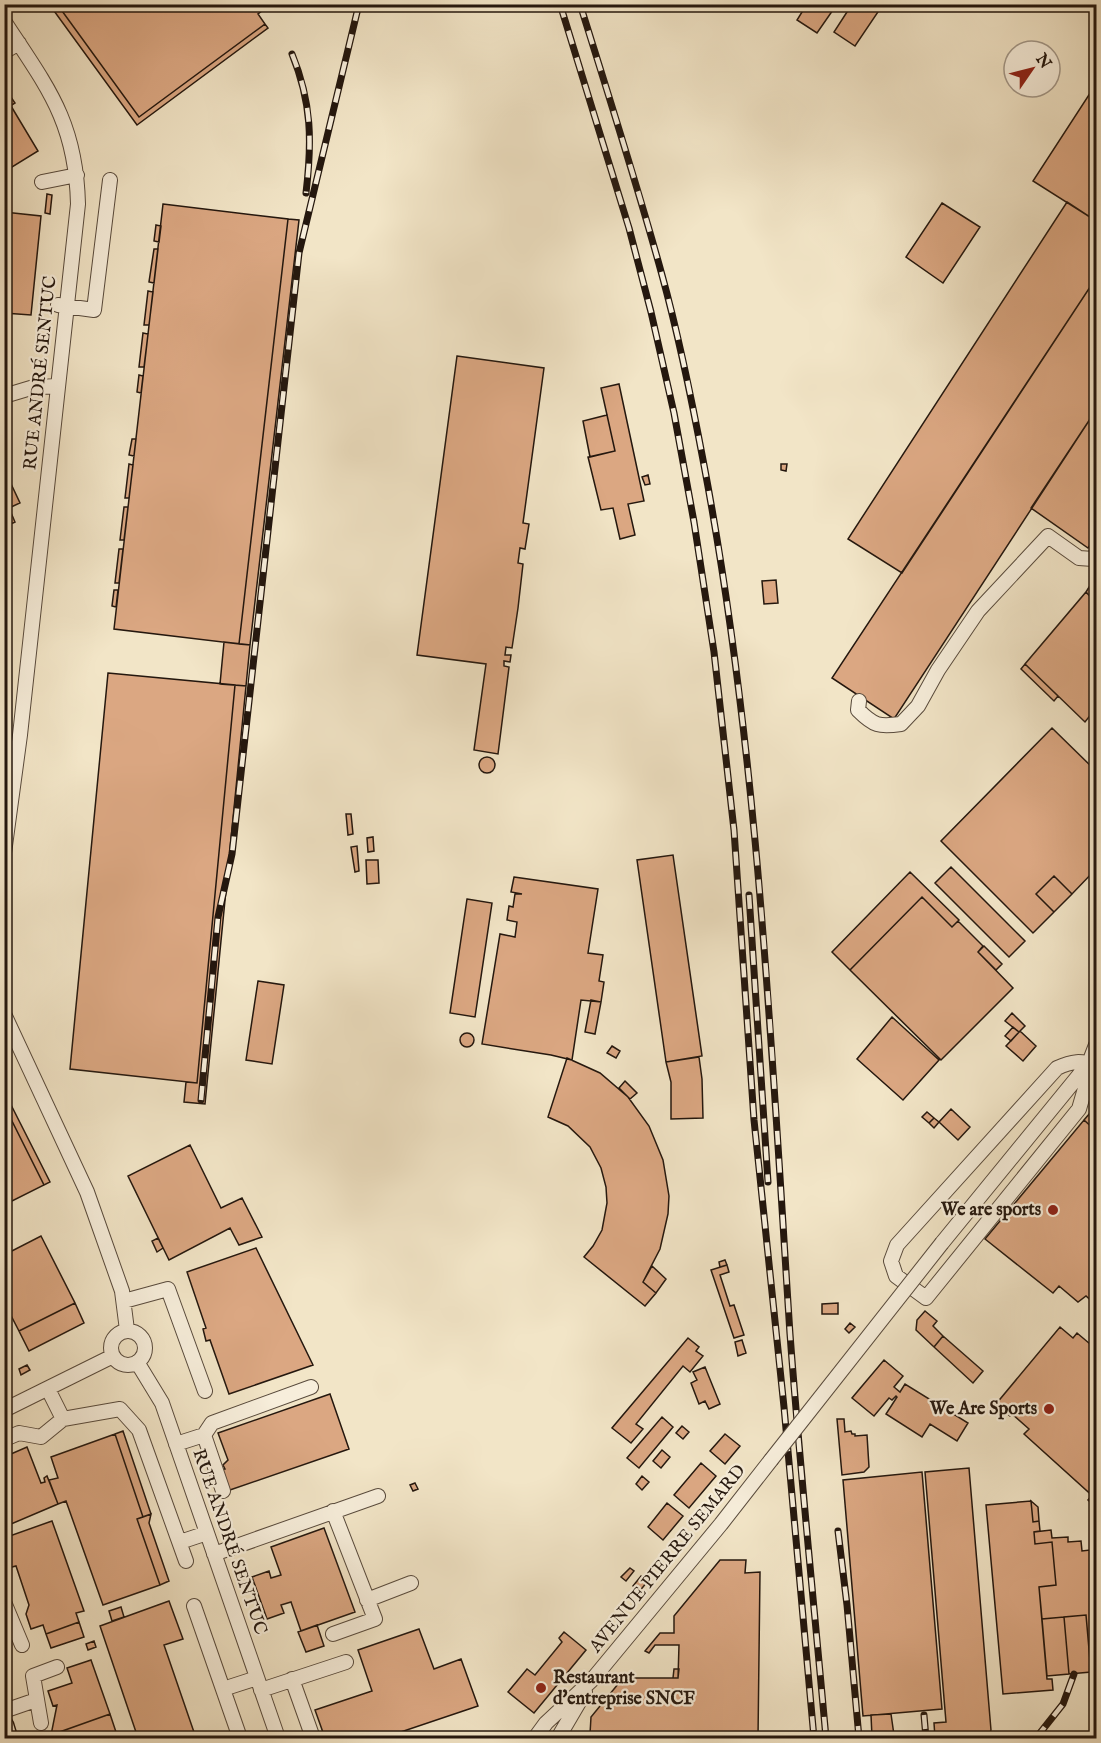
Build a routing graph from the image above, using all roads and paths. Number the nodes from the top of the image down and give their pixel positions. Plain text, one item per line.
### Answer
1 (4, 21) edge
2 (19, 43) junction
3 (4, 52) edge
4 (76, 175) junction
5 (110, 180) dead end
6 (42, 182) dead end
7 (63, 306) junction
8 (58, 386) junction
9 (4, 396) edge
10 (1096, 554) edge
11 (859, 701) dead end
12 (10, 772) edge
13 (4, 853) edge
14 (4, 1014) edge
15 (1096, 1045) edge
16 (1093, 1064) edge
17 (123, 1301) junction
18 (128, 1330) junction
19 (113, 1356) junction
20 (137, 1362) junction
21 (311, 1386) dead end
22 (48, 1389) junction
23 (205, 1392) dead end
24 (4, 1410) edge
25 (63, 1419) junction
26 (204, 1435) junction
27 (5, 1440) edge
28 (176, 1444) junction
29 (223, 1491) dead end
30 (378, 1496) dead end
31 (333, 1511) junction
32 (207, 1533) junction
33 (180, 1542) junction
34 (214, 1554) junction
35 (186, 1561) dead end
36 (411, 1583) dead end
37 (368, 1600) junction
38 (4, 1602) edge
39 (194, 1606) dead end
40 (333, 1634) dead end
41 (22, 1645) dead end
42 (346, 1662) dead end
43 (57, 1666) dead end
44 (292, 1679) junction
45 (592, 1680) junction
46 (259, 1684) junction
47 (223, 1689) junction
48 (36, 1700) junction
49 (4, 1712) edge
50 (41, 1723) dead end
51 (4, 1725) edge
52 (8, 1738) edge
53 (240, 1738) edge
54 (278, 1738) edge
55 (313, 1738) edge
56 (535, 1738) edge
57 (558, 1738) edge

1 - 2 street, RUE ANDRÉ SENTUC
2 - 3 street
2 - 4 street, RUE ANDRÉ SENTUC
4 - 6 street
4 - 7 street, RUE ANDRÉ SENTUC
5 - 7 street
7 - 8 street, RUE ANDRÉ SENTUC
8 - 9 street
8 - 12 street, RUE ANDRÉ SENTUC
10 - 11 street
12 - 13 street, RUE ANDRÉ SENTUC
14 - 17 street
15 - 16 street
16 - 16 street
16 - 45 street, AVENUE PIERRE SEMARD, bridge
17 - 18 street
17 - 23 street
18 - 19 street
18 - 20 street
19 - 20 street
19 - 22 street
20 - 28 street, RUE ANDRÉ SENTUC
21 - 26 street
22 - 24 street
22 - 25 street
25 - 27 street
25 - 33 street
26 - 28 street
26 - 29 street
28 - 32 street, RUE ANDRÉ SENTUC
30 - 31 street
31 - 34 street
31 - 37 street
32 - 33 street
32 - 34 street, RUE ANDRÉ SENTUC
33 - 35 street
34 - 46 street, RUE ANDRÉ SENTUC
36 - 37 street
37 - 40 street
38 - 41 street
39 - 47 street
42 - 44 street
43 - 48 street
44 - 46 street
44 - 55 street
45 - 56 street, AVENUE PIERRE SEMARD
45 - 57 street, AVENUE PIERRE SEMARD
46 - 47 street
46 - 54 street, RUE ANDRÉ SENTUC
47 - 53 street
48 - 49 street
48 - 50 street
51 - 52 main road

